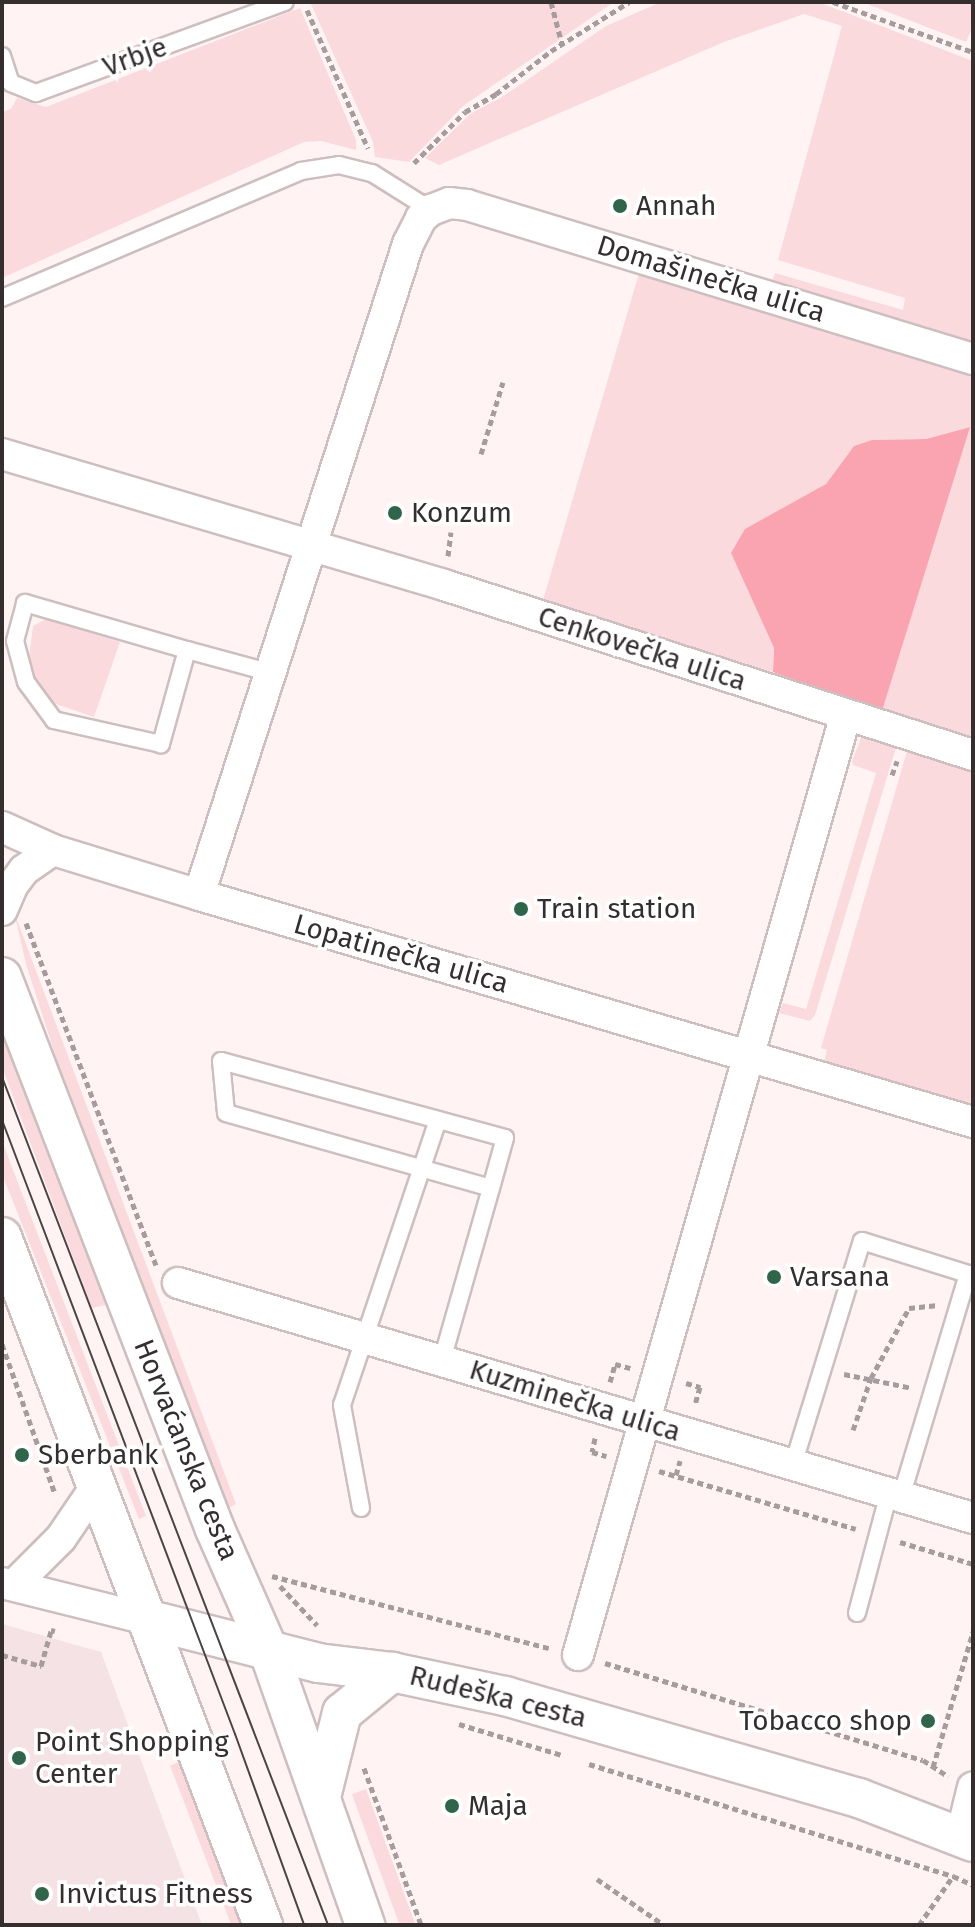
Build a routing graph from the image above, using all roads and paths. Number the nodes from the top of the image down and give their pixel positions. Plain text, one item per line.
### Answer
1 (285, 2) edge
2 (304, 2) edge
3 (551, 2) edge
4 (629, 2) edge
5 (833, 2) edge
6 (562, 44) junction
7 (973, 52) edge
8 (2, 56) edge
9 (414, 163) dead end
10 (368, 172) junction
11 (440, 207) junction
12 (2, 298) edge
13 (973, 359) edge
14 (503, 382) dead end
15 (2, 454) edge
16 (481, 454) dead end
17 (311, 544) junction
18 (187, 650) junction
19 (268, 672) junction
20 (846, 714) junction
21 (973, 755) edge
22 (2, 827) edge
23 (53, 850) junction
24 (199, 895) junction
25 (12, 910) edge
26 (2, 977) edge
27 (750, 1056) junction
28 (438, 1120) junction
29 (973, 1122) edge
30 (424, 1169) junction
31 (491, 1188) junction
32 (2, 1237) edge
33 (167, 1275) joint
34 (959, 1302) junction
35 (364, 1338) junction
36 (2, 1344) edge
37 (442, 1360) junction
38 (822, 1370) junction
39 (871, 1378) junction
40 (932, 1393) junction
41 (643, 1421) junction
42 (853, 1430) dead end
43 (793, 1465) junction
44 (676, 1475) dead end
45 (95, 1488) junction
46 (895, 1495) junction
47 (57, 1499) dead end
48 (361, 1508) dead end
49 (973, 1518) edge
50 (878, 1535) junction
51 (973, 1564) edge
52 (8, 1584) edge
53 (857, 1613) dead end
54 (146, 1619) junction
55 (317, 1625) dead end
56 (51, 1630) dead end
57 (973, 1632) edge
58 (268, 1649) junction
59 (2, 1655) edge
60 (578, 1655) junction
61 (392, 1672) junction
62 (449, 1721) dead end
63 (562, 1755) dead end
64 (589, 1764) dead end
65 (933, 1767) junction
66 (972, 1789) edge
67 (321, 1797) junction
68 (381, 1811) dead end
69 (967, 1839) edge
70 (953, 1876) junction
71 (597, 1879) dead end
72 (973, 1885) edge
73 (263, 1925) edge
74 (365, 1925) edge
75 (421, 1925) edge
76 (664, 1925) edge
77 (919, 1925) edge

1 - 8 lane, Vrbje
2 - 10 path
3 - 6 path
4 - 6 path
5 - 7 path
6 - 9 path
10 - 11 lane
10 - 12 lane
11 - 13 street, Domašinečka ulica
11 - 17 street
14 - 16 path
15 - 17 street, Cenkovečka ulica
17 - 19 street
17 - 20 street, Cenkovečka ulica
18 - 18 lane
18 - 19 lane
19 - 24 street
20 - 21 street, Cenkovečka ulica
20 - 27 street
22 - 23 street, Lopatinečka ulica
23 - 24 street, Lopatinečka ulica
23 - 25 street
24 - 27 street, Lopatinečka ulica
25 - 33 path
26 - 58 street, Horvaćanska cesta
27 - 29 street, Lopatinečka ulica
27 - 41 street
28 - 30 lane
28 - 30 lane
28 - 31 lane
30 - 31 lane
30 - 35 lane
31 - 37 lane
32 - 45 street
33 - 35 street, Kuzminečka ulica
34 - 38 lane
34 - 39 path
34 - 40 lane
35 - 37 street, Kuzminečka ulica
35 - 48 lane
36 - 47 path
37 - 41 street, Kuzminečka ulica
38 - 39 path
38 - 43 lane
39 - 40 path
39 - 42 path
40 - 46 lane
41 - 43 street, Kuzminečka ulica
41 - 60 street
43 - 46 street, Kuzminečka ulica
44 - 50 path
45 - 52 street, Rudeška cesta
45 - 54 street
46 - 49 street, Kuzminečka ulica
46 - 50 lane
50 - 51 path
50 - 53 lane
52 - 54 street, Rudeška cesta
54 - 58 street, Rudeška cesta
54 - 73 street
55 - 60 path
56 - 59 path
57 - 65 path
58 - 61 street, Rudeška cesta
58 - 67 street, Horvaćanska cesta
60 - 65 path
61 - 67 street
61 - 69 street, Rudeška cesta
62 - 63 path
64 - 70 path
65 - 66 path
66 - 69 street
67 - 74 street, Horvaćanska cesta
68 - 75 path
70 - 72 path
70 - 77 path
71 - 76 path

